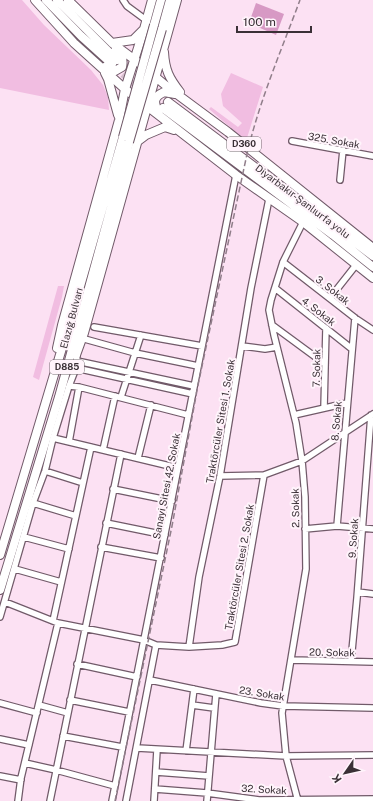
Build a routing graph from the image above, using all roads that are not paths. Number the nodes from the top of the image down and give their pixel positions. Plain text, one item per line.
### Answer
1 (35, 0) edge
2 (46, 0) edge
3 (57, 0) edge
4 (68, 0) edge
5 (122, 0) edge
6 (152, 0) edge
7 (161, 0) edge
8 (170, 0) edge
9 (177, 0) edge
10 (146, 20) junction
11 (158, 27) junction
12 (144, 29) junction
13 (165, 40) junction
14 (112, 43) junction
15 (135, 60) junction
16 (98, 63) junction
17 (155, 77) junction
18 (125, 89) junction
19 (181, 97) junction
20 (147, 107) junction
21 (163, 108) junction
22 (119, 120) junction
23 (186, 135) junction
24 (130, 140) junction
25 (292, 141) dead end
26 (343, 150) junction
27 (373, 156) edge
28 (236, 175) junction
29 (340, 180) dead end
30 (269, 199) junction
31 (311, 208) junction
32 (303, 222) junction
33 (344, 225) junction
34 (373, 248) edge
35 (373, 256) edge
36 (283, 262) junction
37 (356, 265) junction
38 (373, 267) edge
39 (373, 278) edge
40 (275, 288) junction
41 (330, 298) junction
42 (355, 318) junction
43 (272, 324) junction
44 (94, 327) dead end
45 (326, 328) junction
46 (373, 330) edge
47 (141, 335) junction
48 (81, 338) junction
49 (202, 346) junction
50 (242, 346) junction
51 (277, 347) junction
52 (352, 349) junction
53 (135, 353) junction
54 (77, 357) junction
55 (325, 364) junction
56 (198, 366) junction
57 (76, 368) junction
58 (129, 372) junction
59 (127, 379) junction
60 (69, 386) junction
61 (194, 386) junction
62 (79, 387) junction
63 (193, 394) junction
64 (48, 396) junction
65 (59, 397) junction
66 (118, 397) junction
67 (346, 403) junction
68 (151, 405) junction
69 (324, 408) junction
70 (294, 414) junction
71 (188, 415) junction
72 (372, 415) edge
73 (344, 432) junction
74 (53, 438) junction
75 (69, 442) junction
76 (91, 447) junction
77 (103, 450) junction
78 (121, 454) junction
79 (138, 458) junction
80 (302, 461) junction
81 (178, 468) junction
82 (45, 472) junction
83 (264, 475) junction
84 (220, 476) junction
85 (83, 482) junction
86 (114, 489) junction
87 (172, 502) junction
88 (34, 503) junction
89 (76, 516) junction
90 (106, 523) junction
91 (337, 526) junction
92 (363, 528) junction
93 (305, 529) junction
94 (373, 529) edge
95 (165, 535) junction
96 (24, 537) junction
97 (101, 547) junction
98 (69, 549) junction
99 (0, 555) edge
100 (161, 558) junction
101 (15, 569) junction
102 (61, 582) junction
103 (0, 590) edge
104 (358, 592) junction
105 (373, 594) edge
106 (5, 602) junction
107 (0, 617) edge
108 (56, 622) junction
109 (84, 628) junction
110 (144, 640) junction
111 (156, 645) junction
112 (189, 647) junction
113 (292, 660) junction
114 (351, 661) junction
115 (373, 662) edge
116 (77, 664) junction
117 (137, 677) junction
118 (150, 680) junction
119 (194, 690) junction
120 (216, 694) junction
121 (70, 700) junction
122 (0, 703) edge
123 (38, 705) junction
124 (192, 705) junction
125 (283, 706) junction
126 (214, 708) junction
127 (373, 708) edge
128 (129, 712) junction
129 (37, 713) junction
130 (68, 713) junction
131 (63, 736) junction
132 (0, 739) edge
133 (29, 745) junction
134 (122, 747) junction
135 (137, 748) junction
136 (157, 750) junction
137 (186, 751) junction
138 (211, 753) junction
139 (373, 755) edge
140 (286, 756) junction
141 (25, 763) junction
142 (56, 770) junction
143 (156, 772) junction
144 (0, 776) edge
145 (209, 776) junction
146 (21, 780) junction
147 (114, 786) junction
148 (155, 789) junction
149 (207, 794) junction
150 (373, 799) edge
151 (259, 800) edge
152 (298, 800) edge
153 (343, 800) edge
154 (18, 801) edge
155 (50, 801) edge
156 (112, 801) edge
157 (126, 801) edge
158 (154, 801) edge
159 (207, 801) edge
160 (286, 801) edge

1 - 16 highway
2 - 3 highway
4 - 14 highway
5 - 10 street
6 - 10 highway
7 - 11 highway
8 - 11 highway
9 - 13 highway
10 - 12 highway
11 - 24 highway, bridge
12 - 14 highway
12 - 15 highway
13 - 17 highway
13 - 19 highway
14 - 15 highway, D360
14 - 16 highway
15 - 17 highway, D360
15 - 18 highway
16 - 18 highway
16 - 22 highway
17 - 19 highway, D360
17 - 20 highway
18 - 20 highway
18 - 22 highway
19 - 21 highway
19 - 33 highway, D360
20 - 21 highway
20 - 24 highway
21 - 23 highway
21 - 31 highway, D360
21 - 38 highway, Diyarbakır-Şanlıurfa yolu / D360
22 - 64 highway
23 - 24 highway
23 - 28 highway
24 - 48 highway
24 - 64 highway, Elazığ Bulvarı / D885
24 - 65 highway, Elazığ Bulvarı / D885
25 - 26 street, 325. Sokak
26 - 27 street, 325. Sokak
26 - 29 street
28 - 30 highway
28 - 49 street, Sanayi Sitesi 42. Sokak
30 - 32 highway
30 - 50 street, Traktörcüler Sitesi 1. Sokak
31 - 33 highway
31 - 35 highway, D360
32 - 36 street, 2. Sokak
32 - 37 highway
33 - 34 highway, D360
36 - 40 street, 2. Sokak
36 - 41 street, 3. Sokak
37 - 39 highway
37 - 41 street
40 - 43 street, 2. Sokak
40 - 45 street, 4. Sokak
41 - 42 street, 3. Sokak
42 - 46 street, 3. Sokak
42 - 52 street, 8. Sokak
43 - 51 street, 2. Sokak
43 - 55 street
44 - 47 street
45 - 52 street, 4. Sokak
45 - 55 street, 7. Sokak
47 - 49 street
47 - 53 street
48 - 53 street
48 - 54 highway
49 - 56 street, Sanayi Sitesi 42. Sokak
50 - 51 street
50 - 84 street, Traktörcüler Sitesi 1. Sokak
51 - 70 street, 2. Sokak
52 - 67 street, 8. Sokak
53 - 56 street
53 - 58 street
54 - 57 street
54 - 58 street
54 - 65 highway
55 - 69 street, 7. Sokak
56 - 61 street, Sanayi Sitesi 42. Sokak
57 - 59 street
57 - 60 street
58 - 59 street
58 - 61 street
59 - 63 street
59 - 66 street
60 - 62 street
60 - 74 street
61 - 63 street, Sanayi Sitesi 42. Sokak
62 - 66 street
62 - 75 street
63 - 71 street, Sanayi Sitesi 42. Sokak
64 - 99 highway, Elazığ Bulvarı / D885
65 - 103 highway, Elazığ Bulvarı / D885
66 - 68 street
66 - 77 street
67 - 69 street
67 - 73 street, 8. Sokak
68 - 71 street
68 - 79 street
69 - 70 street
70 - 80 street, 2. Sokak
71 - 81 street, Sanayi Sitesi 42. Sokak
72 - 73 street
72 - 92 street, 9. Sokak
73 - 80 street
73 - 91 street, 8. Sokak
74 - 75 street
74 - 82 street
75 - 76 street
76 - 77 street
76 - 85 street
77 - 78 street
78 - 79 street
78 - 86 street
79 - 81 street
80 - 83 street
80 - 93 street, 2. Sokak
81 - 87 street, Sanayi Sitesi 42. Sokak
82 - 85 street
82 - 88 street
83 - 84 street
83 - 112 street, Traktörcüler Sitesi 2. Sokak
84 - 112 street, Traktörcüler Sitesi 1. Sokak
85 - 89 street
86 - 87 street
86 - 90 street
87 - 95 street, Sanayi Sitesi 42. Sokak
88 - 89 street
88 - 96 street
89 - 98 street
90 - 95 street
90 - 97 street
91 - 92 street
91 - 93 street
92 - 94 street
92 - 104 street, 9. Sokak
93 - 113 street, 2. Sokak
95 - 100 street, Sanayi Sitesi 42. Sokak
96 - 98 street
96 - 101 street
97 - 100 street
97 - 109 street
98 - 102 street
100 - 110 street, Sanayi Sitesi 42. Sokak
101 - 102 street
101 - 106 street
102 - 108 street
104 - 105 street
104 - 114 street, 9. Sokak
106 - 107 street
106 - 108 street, Traktörcüler Sitesi 2. Sokak
108 - 109 street, Traktörcüler Sitesi 2. Sokak
108 - 123 street
109 - 110 street, Traktörcüler Sitesi 2. Sokak
109 - 116 street
110 - 111 street, Traktörcüler Sitesi 2. Sokak
110 - 117 street, Sanayi Sitesi 42. Sokak
111 - 112 street, Traktörcüler Sitesi 2. Sokak
111 - 118 street
113 - 114 street, 20. Sokak
113 - 125 street, 2. Sokak
114 - 115 street, 20. Sokak
116 - 117 street
116 - 121 street
117 - 128 street, Sanayi Sitesi 42. Sokak
118 - 119 street, 23. Sokak
118 - 135 street
119 - 120 street, 23. Sokak
119 - 124 street
120 - 125 street, 23. Sokak
120 - 126 street
121 - 128 street
121 - 130 street
122 - 129 street
123 - 129 street
123 - 130 street
124 - 126 street
124 - 137 street
125 - 127 street, 23. Sokak
125 - 140 street, 2. Sokak
126 - 138 street
128 - 134 street, Sanayi Sitesi 42. Sokak
129 - 133 street
130 - 131 street
131 - 134 street
131 - 142 street
132 - 133 street
133 - 141 street
134 - 147 street, Sanayi Sitesi 42. Sokak
135 - 136 street
135 - 157 street
136 - 137 street
136 - 143 street
137 - 138 street
138 - 140 street
138 - 145 street
139 - 140 street
140 - 152 street, 2. Sokak
141 - 142 street
141 - 146 street
142 - 147 street
142 - 155 street
143 - 145 street
143 - 148 street
144 - 146 street
145 - 149 street
146 - 154 street
147 - 156 street, Sanayi Sitesi 42. Sokak
148 - 149 street, 32. Sokak
148 - 158 street
149 - 151 street, 32. Sokak
149 - 159 street
150 - 153 street, 32. Sokak
151 - 160 street, 32. Sokak
152 - 153 street, 32. Sokak
152 - 160 street, 32. Sokak

